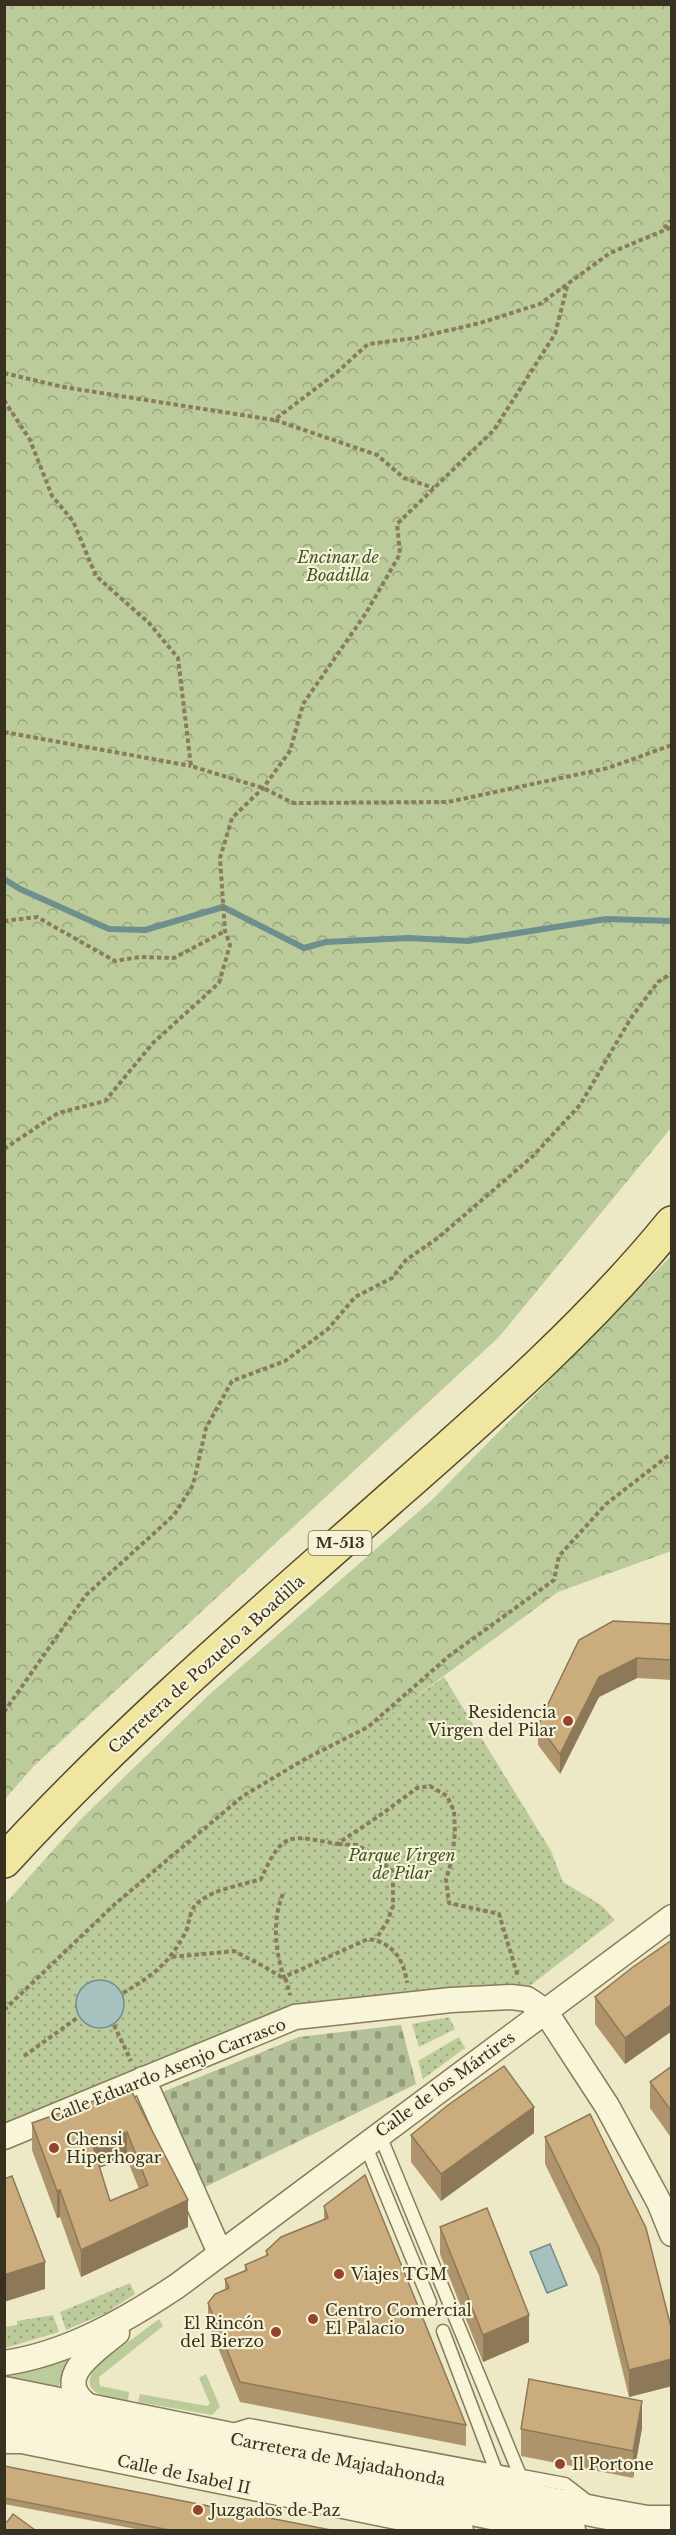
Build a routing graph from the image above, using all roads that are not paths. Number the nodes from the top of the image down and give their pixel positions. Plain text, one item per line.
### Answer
1 (672, 1223) edge
2 (4, 1861) edge
3 (672, 1917) edge
4 (545, 2011) junction
5 (142, 2080) junction
6 (4, 2137) edge
7 (372, 2138) junction
8 (665, 2198) edge
9 (672, 2234) edge
10 (220, 2253) junction
11 (156, 2300) junction
12 (430, 2302) dead end
13 (442, 2331) dead end
14 (4, 2363) edge
15 (4, 2392) edge
16 (91, 2408) junction
17 (4, 2415) edge
18 (216, 2435) junction
19 (10, 2438) edge
20 (496, 2471) junction
21 (520, 2475) junction
22 (485, 2512) junction
23 (603, 2513) junction
24 (672, 2521) edge
25 (434, 2526) junction
26 (461, 2530) edge
27 (570, 2530) edge

1 - 2 main road, Carretera de Pozuelo a Boadilla / M-513
3 - 4 street, Calle de los Mártires
4 - 5 street, Calle Eduardo Asenjo Carrasco
4 - 7 street, Calle de los Mártires
4 - 8 street
5 - 6 street, Calle Eduardo Asenjo Carrasco
5 - 10 street
7 - 10 street, Calle de los Mártires
7 - 12 lane
7 - 21 lane
8 - 9 street
10 - 11 street, Calle de los Mártires
11 - 14 street, Calle de los Mártires
11 - 16 street, Calle de los Mártires
13 - 20 lane
15 - 16 street, Carretera de Majadahonda
16 - 18 street, Carretera de Majadahonda
17 - 22 street, Carretera de Majadahonda
18 - 20 lane
18 - 23 street, Carretera de Majadahonda
19 - 25 street, Calle de Isabel II
20 - 21 lane
21 - 23 lane
22 - 25 street, Calle de Isabel II
22 - 27 street, Carretera de Majadahonda
23 - 24 street, Carretera de Majadahonda
25 - 26 street, Calle de Isabel II

